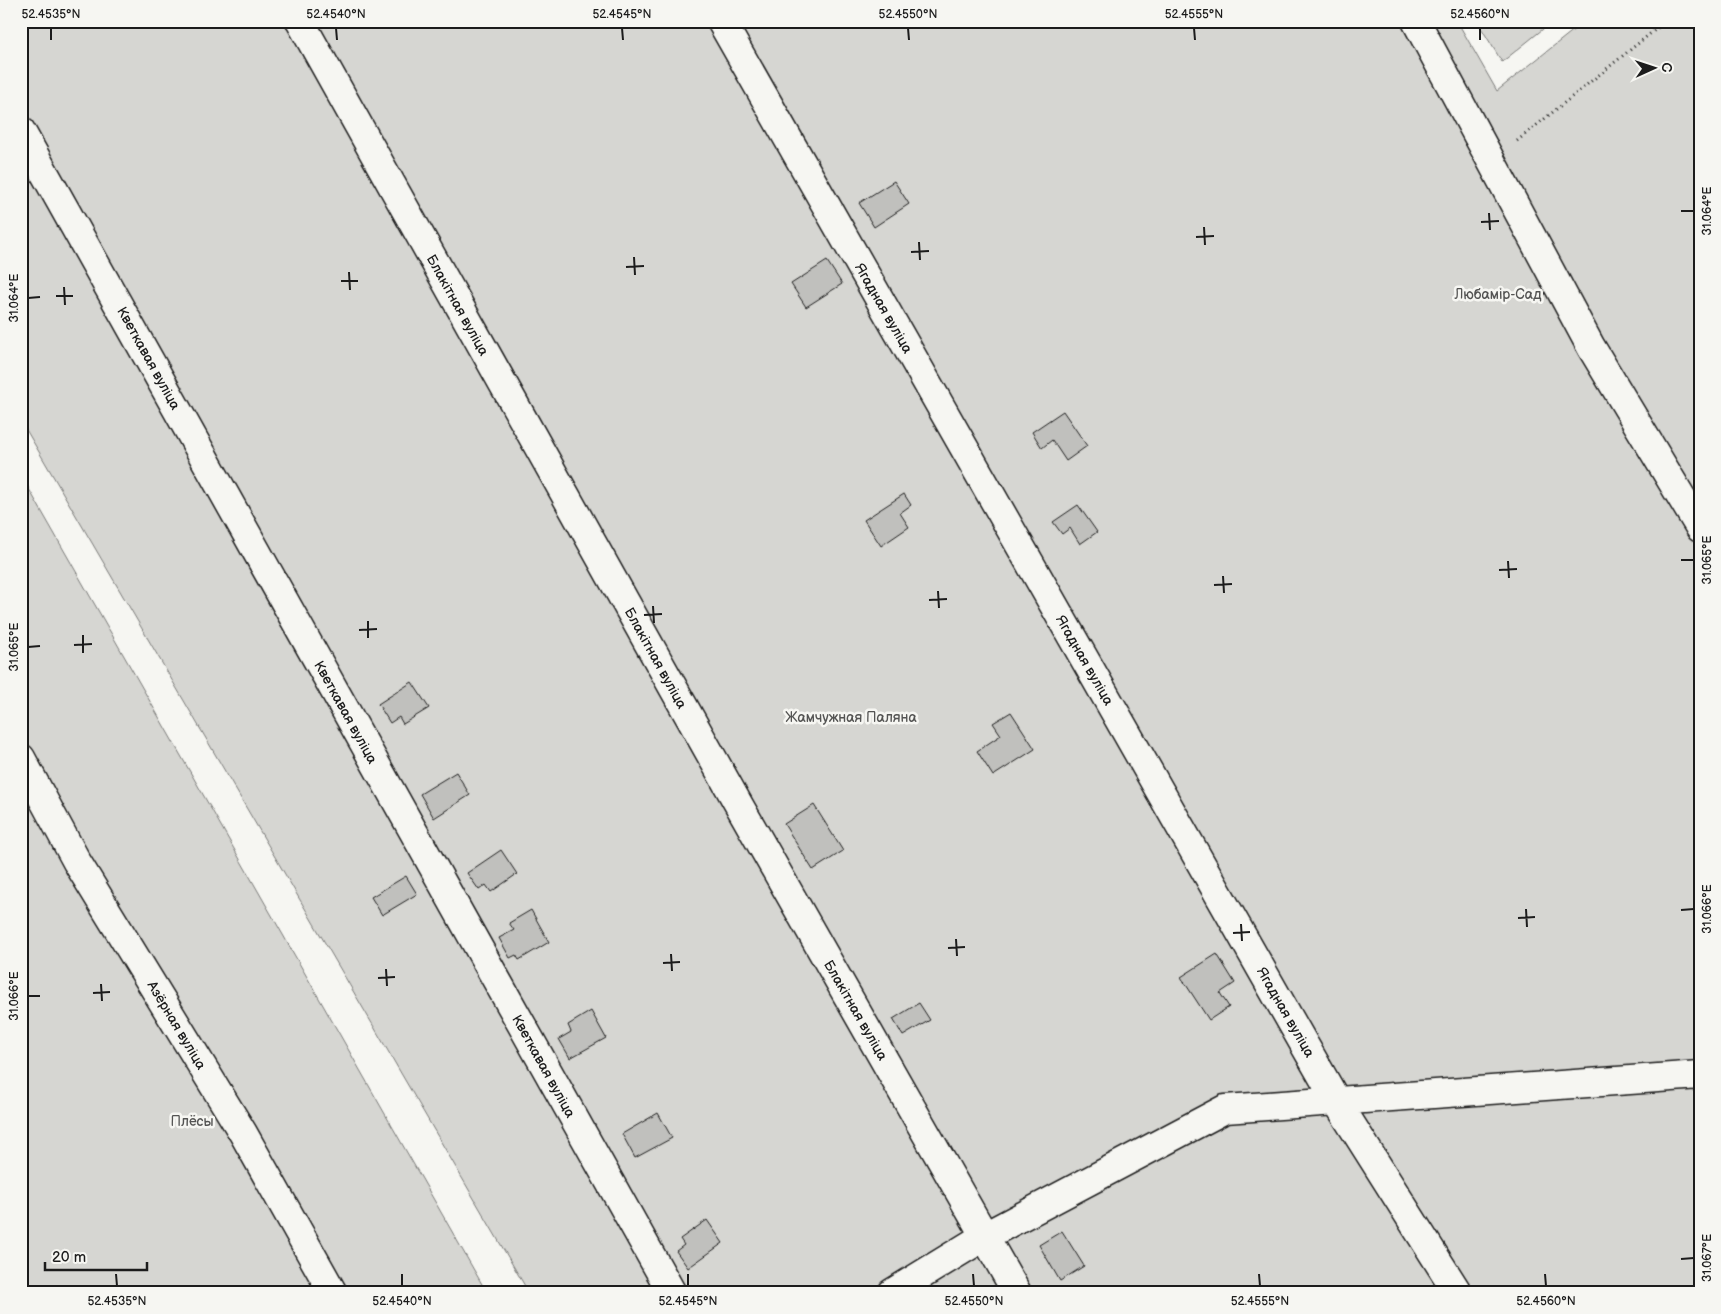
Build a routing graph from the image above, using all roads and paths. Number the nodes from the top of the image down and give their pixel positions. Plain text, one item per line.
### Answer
1 (300, 21) edge
2 (721, 21) edge
3 (1416, 21) edge
4 (1666, 21) edge
5 (21, 131) edge
6 (1491, 162) junction
7 (1700, 528) edge
8 (21, 758) edge
9 (1700, 1075) edge
10 (1337, 1102) junction
11 (985, 1236) junction
12 (333, 1293) edge
13 (672, 1293) edge
14 (892, 1293) edge
15 (1017, 1293) edge
16 (1458, 1293) edge

1 - 11 street, Блакітная вуліца
2 - 10 street, Ягадная вуліца
3 - 6 street
4 - 6 path
5 - 13 street, Кветкавая вуліца
6 - 7 street
8 - 12 street, Азёрная вуліца
9 - 10 street
10 - 11 street
10 - 16 street, Ягадная вуліца
11 - 14 street
11 - 15 street, Блакітная вуліца

